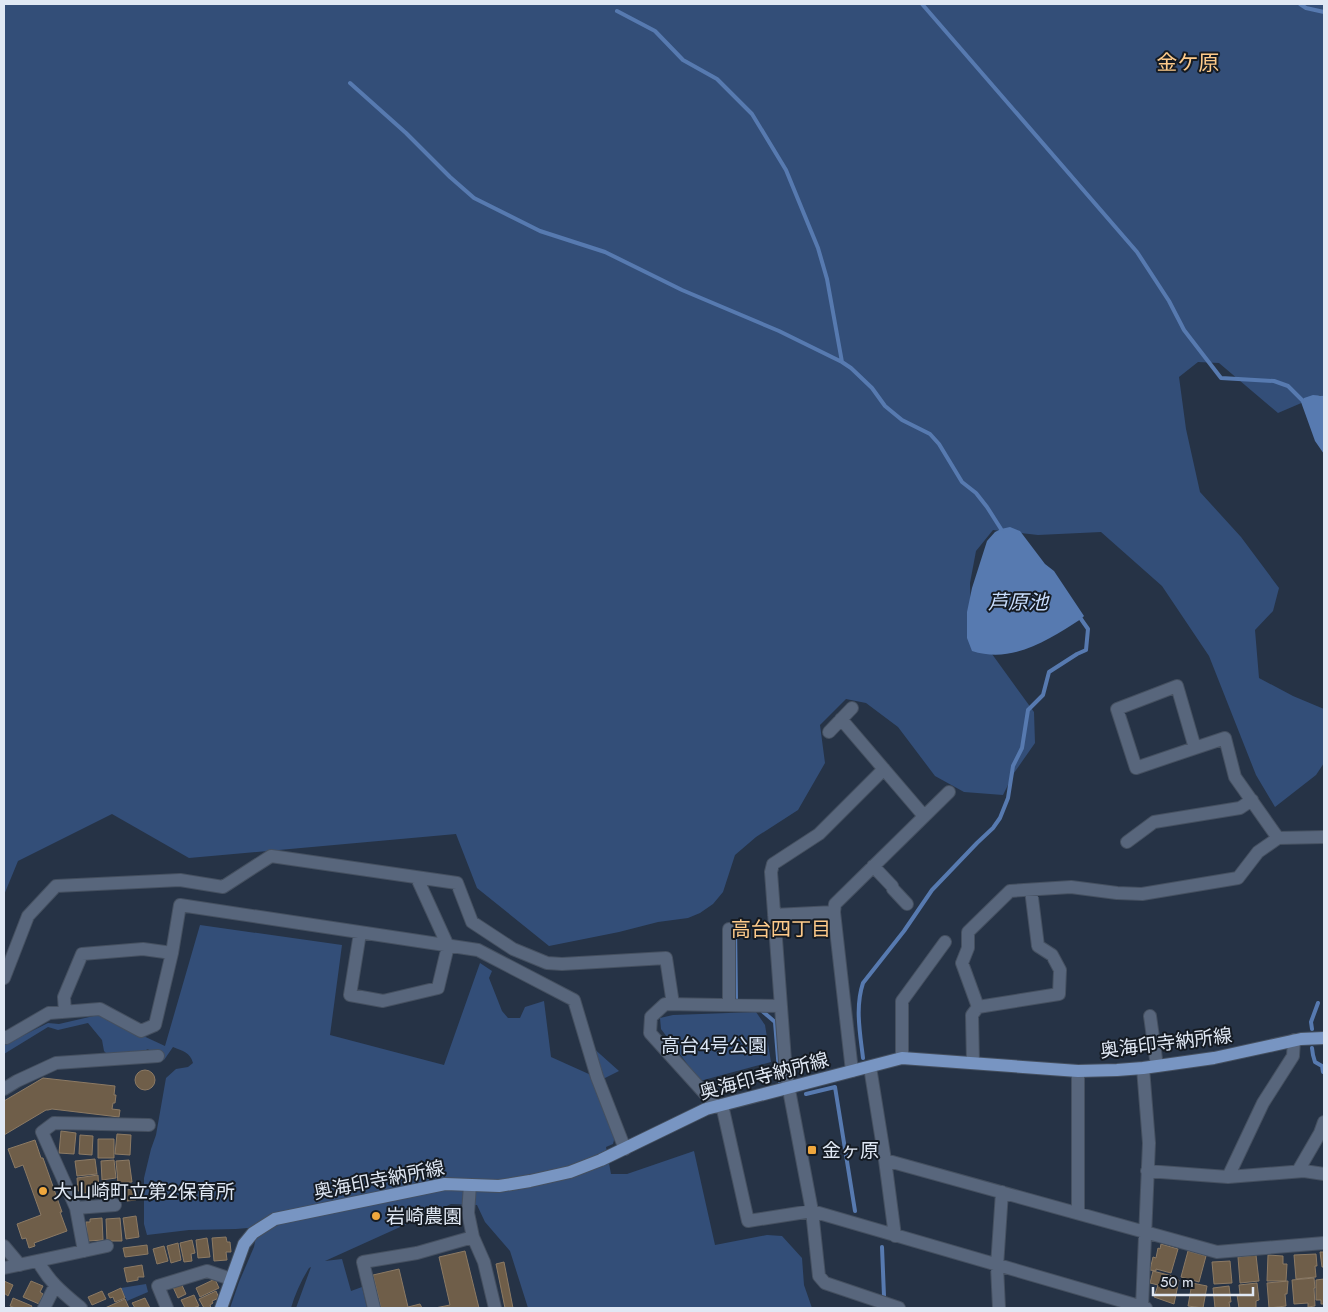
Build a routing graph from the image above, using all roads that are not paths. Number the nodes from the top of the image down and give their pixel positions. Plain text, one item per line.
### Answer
1 (852, 708) dead end
2 (841, 719) junction
3 (828, 732) dead end
4 (1195, 748) junction
5 (884, 769) junction
6 (949, 792) dead end
7 (1252, 800) junction
8 (924, 816) junction
9 (1324, 837) edge
10 (1278, 838) junction
11 (1127, 842) dead end
12 (873, 866) junction
13 (417, 878) junction
14 (1031, 890) junction
15 (907, 904) dead end
16 (834, 912) junction
17 (774, 915) junction
18 (729, 929) dead end
19 (360, 933) junction
20 (944, 942) dead end
21 (448, 946) junction
22 (172, 953) junction
23 (4, 978) edge
24 (673, 1004) junction
25 (729, 1005) junction
26 (781, 1006) junction
27 (978, 1007) junction
28 (65, 1012) junction
29 (1150, 1016) dead end
30 (4, 1037) edge
31 (1324, 1038) edge
32 (1294, 1040) junction
33 (158, 1056) dead end
34 (902, 1058) junction
35 (973, 1064) junction
36 (1157, 1066) junction
37 (870, 1067) junction
38 (1143, 1068) junction
39 (852, 1071) junction
40 (1078, 1071) junction
41 (790, 1088) junction
42 (4, 1089) edge
43 (719, 1106) junction
44 (1324, 1122) edge
45 (149, 1125) dead end
46 (625, 1148) junction
47 (885, 1160) junction
48 (1148, 1171) junction
49 (1298, 1171) junction
50 (1324, 1174) edge
51 (1228, 1177) junction
52 (470, 1185) junction
53 (1002, 1192) junction
54 (115, 1205) dead end
55 (76, 1208) junction
56 (812, 1212) junction
57 (1078, 1213) junction
58 (1145, 1232) junction
59 (895, 1236) junction
60 (472, 1237) junction
61 (1324, 1243) edge
62 (4, 1246) edge
63 (107, 1246) dead end
64 (84, 1251) junction
65 (38, 1261) junction
66 (20, 1265) junction
67 (997, 1266) junction
68 (4, 1268) edge
69 (231, 1279) junction
70 (54, 1286) junction
71 (44, 1308) edge
72 (81, 1308) edge
73 (167, 1308) edge
74 (221, 1308) edge
75 (374, 1308) edge
76 (495, 1308) edge
77 (900, 1308) edge
78 (999, 1308) edge
79 (1144, 1308) edge

1 - 2 street
2 - 3 street
2 - 5 street
4 - 4 street
4 - 7 street
5 - 8 street
5 - 17 street
6 - 8 street
7 - 10 street
7 - 11 street
8 - 12 street
9 - 10 street
10 - 14 street
12 - 15 street
12 - 16 street
13 - 21 street
13 - 23 street
13 - 24 street
14 - 27 street
14 - 27 street
16 - 17 street
16 - 39 street
17 - 26 street
18 - 25 street
19 - 21 street
19 - 21 street
19 - 22 street
20 - 34 street
21 - 46 street
22 - 28 street
22 - 28 street
24 - 25 street
24 - 43 street
25 - 26 street
26 - 41 street
27 - 35 street
28 - 30 street
29 - 36 street
31 - 32 main road, 奥海印寺納所線
32 - 36 main road, 奥海印寺納所線
32 - 51 street
33 - 42 street
34 - 35 main road, 奥海印寺納所線
34 - 37 main road, 奥海印寺納所線
35 - 40 main road, 奥海印寺納所線
36 - 38 main road, 奥海印寺納所線
37 - 39 main road, 奥海印寺納所線
37 - 47 street
38 - 40 main road, 奥海印寺納所線
38 - 48 street
39 - 41 main road, 奥海印寺納所線
40 - 57 street
41 - 43 main road, 奥海印寺納所線
41 - 56 street
43 - 46 main road, 奥海印寺納所線
43 - 56 street
44 - 49 street
45 - 55 street
46 - 52 main road, 奥海印寺納所線
47 - 53 street
47 - 59 street
48 - 51 street
48 - 58 street
49 - 50 street
49 - 51 street
52 - 60 street
52 - 69 main road, 奥海印寺納所線
53 - 57 street
53 - 67 street
54 - 55 street
55 - 64 street
56 - 59 street
56 - 77 street
57 - 58 street
58 - 61 street
58 - 79 street
59 - 67 street
60 - 75 street
60 - 76 street
62 - 66 street
63 - 64 street
64 - 65 street
65 - 66 street
65 - 70 street
66 - 68 street
67 - 78 street
67 - 79 street
69 - 73 street
69 - 74 main road, 奥海印寺納所線
70 - 71 street
70 - 72 street

